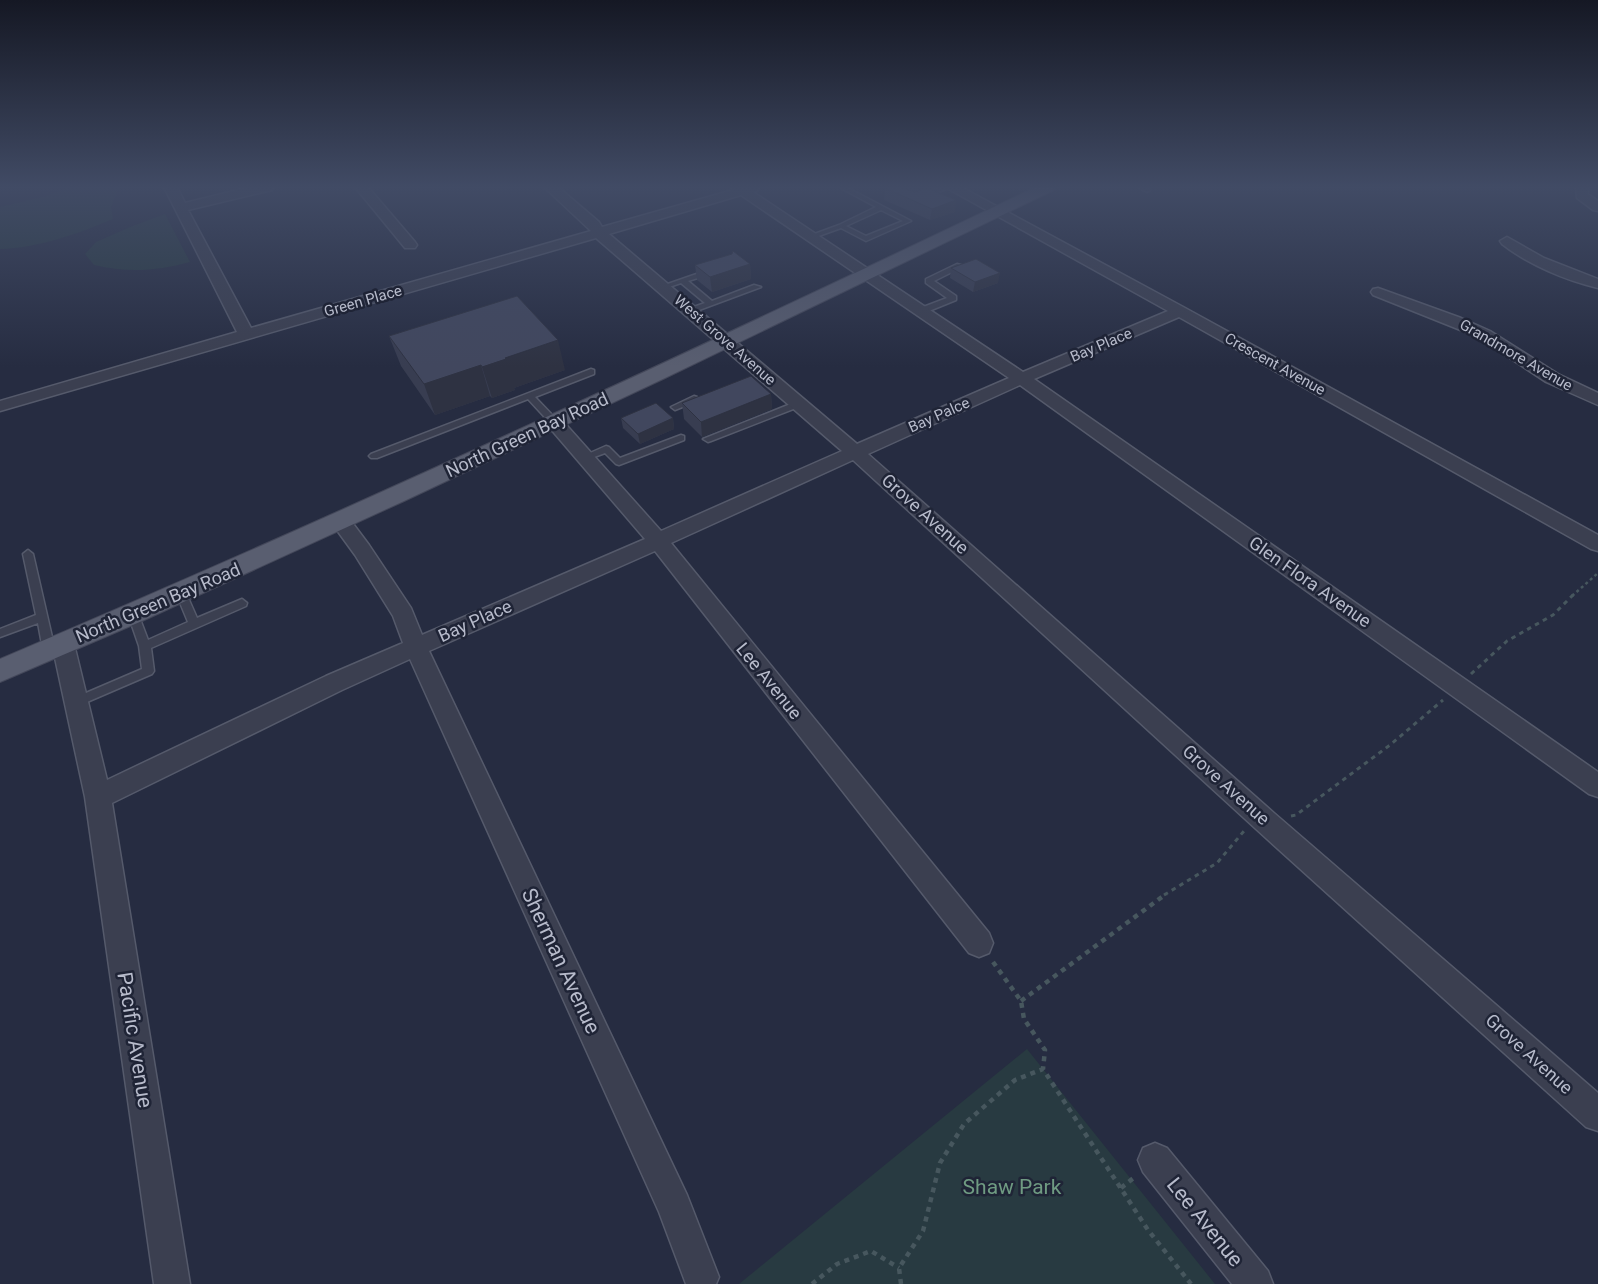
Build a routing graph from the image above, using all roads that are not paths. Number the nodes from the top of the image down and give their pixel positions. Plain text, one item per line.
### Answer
1 (200, 247) edge
2 (550, 247) edge
3 (616, 247) edge
4 (826, 247) edge
5 (924, 247) edge
6 (1060, 247) edge
7 (1514, 247) edge
8 (960, 266) edge
9 (720, 268) edge
10 (866, 274) junction
11 (682, 280) junction
12 (1598, 284) edge
13 (663, 286) junction
14 (758, 287) dead end
15 (1378, 292) dead end
16 (711, 304) junction
17 (691, 310) junction
18 (921, 311) junction
19 (1180, 311) junction
20 (246, 334) junction
21 (727, 341) junction
22 (591, 372) dead end
23 (1022, 379) junction
24 (530, 396) junction
25 (702, 396) edge
26 (1598, 400) edge
27 (798, 404) junction
28 (0, 406) edge
29 (675, 407) dead end
30 (555, 423) junction
31 (681, 438) dead end
32 (708, 439) dead end
33 (856, 453) junction
34 (374, 456) dead end
35 (586, 457) junction
36 (342, 522) junction
37 (658, 542) junction
38 (1598, 544) edge
39 (28, 554) dead end
40 (181, 593) junction
41 (242, 603) dead end
42 (133, 614) junction
43 (42, 617) junction
44 (194, 624) junction
45 (0, 633) edge
46 (145, 646) junction
47 (56, 647) junction
48 (416, 647) junction
49 (0, 671) edge
50 (76, 702) junction
51 (1598, 786) edge
52 (98, 797) junction
53 (979, 943) road end
54 (1598, 1115) edge
55 (1155, 1160) dead end
56 (701, 1277) dead end
57 (172, 1284) edge
58 (1255, 1284) edge

1 - 20 street
2 - 20 street, Green Place
3 - 13 street, West Grove Avenue
4 - 10 street, Glen Flora Avenue
5 - 10 main road, North Green Bay Road
6 - 19 street, Crescent Avenue
7 - 12 street
8 - 18 lane
9 - 11 lane
10 - 18 street, Glen Flora Avenue
10 - 21 main road, North Green Bay Road
11 - 13 lane
11 - 16 lane
13 - 17 street, West Grove Avenue
14 - 16 lane
15 - 26 street, Grandmore Avenue
16 - 17 lane
17 - 21 street, West Grove Avenue
18 - 23 street, Glen Flora Avenue
19 - 23 street, Bay Place
19 - 38 street, Crescent Avenue
20 - 28 street, Green Place
21 - 27 street, West Grove Avenue
21 - 30 main road, North Green Bay Road
22 - 24 lane
23 - 33 street, Bay Palce
23 - 51 street, Glen Flora Avenue
24 - 30 lane
24 - 34 lane
25 - 29 lane
27 - 32 lane
27 - 33 street, West Grove Avenue
30 - 35 street, Lee Avenue
30 - 36 main road, North Green Bay Road
31 - 35 lane
33 - 37 street, Bay Place
33 - 54 street, Grove Avenue
35 - 37 street, Lee Avenue
36 - 40 main road, North Green Bay Road
36 - 48 street, Sherman Avenue
37 - 48 street, Bay Place
37 - 53 street, Lee Avenue
39 - 43 lane
40 - 42 main road, North Green Bay Road
40 - 44 lane
41 - 44 lane
42 - 46 lane
42 - 47 main road, North Green Bay Road
43 - 45 lane
43 - 47 lane
44 - 46 lane
46 - 50 lane
47 - 49 main road, North Green Bay Road
47 - 50 street, Pacific Avenue
48 - 52 street, Bay Place
48 - 56 street, Sherman Avenue
50 - 52 street, Pacific Avenue
52 - 57 street, Pacific Avenue
55 - 58 street, Lee Avenue

